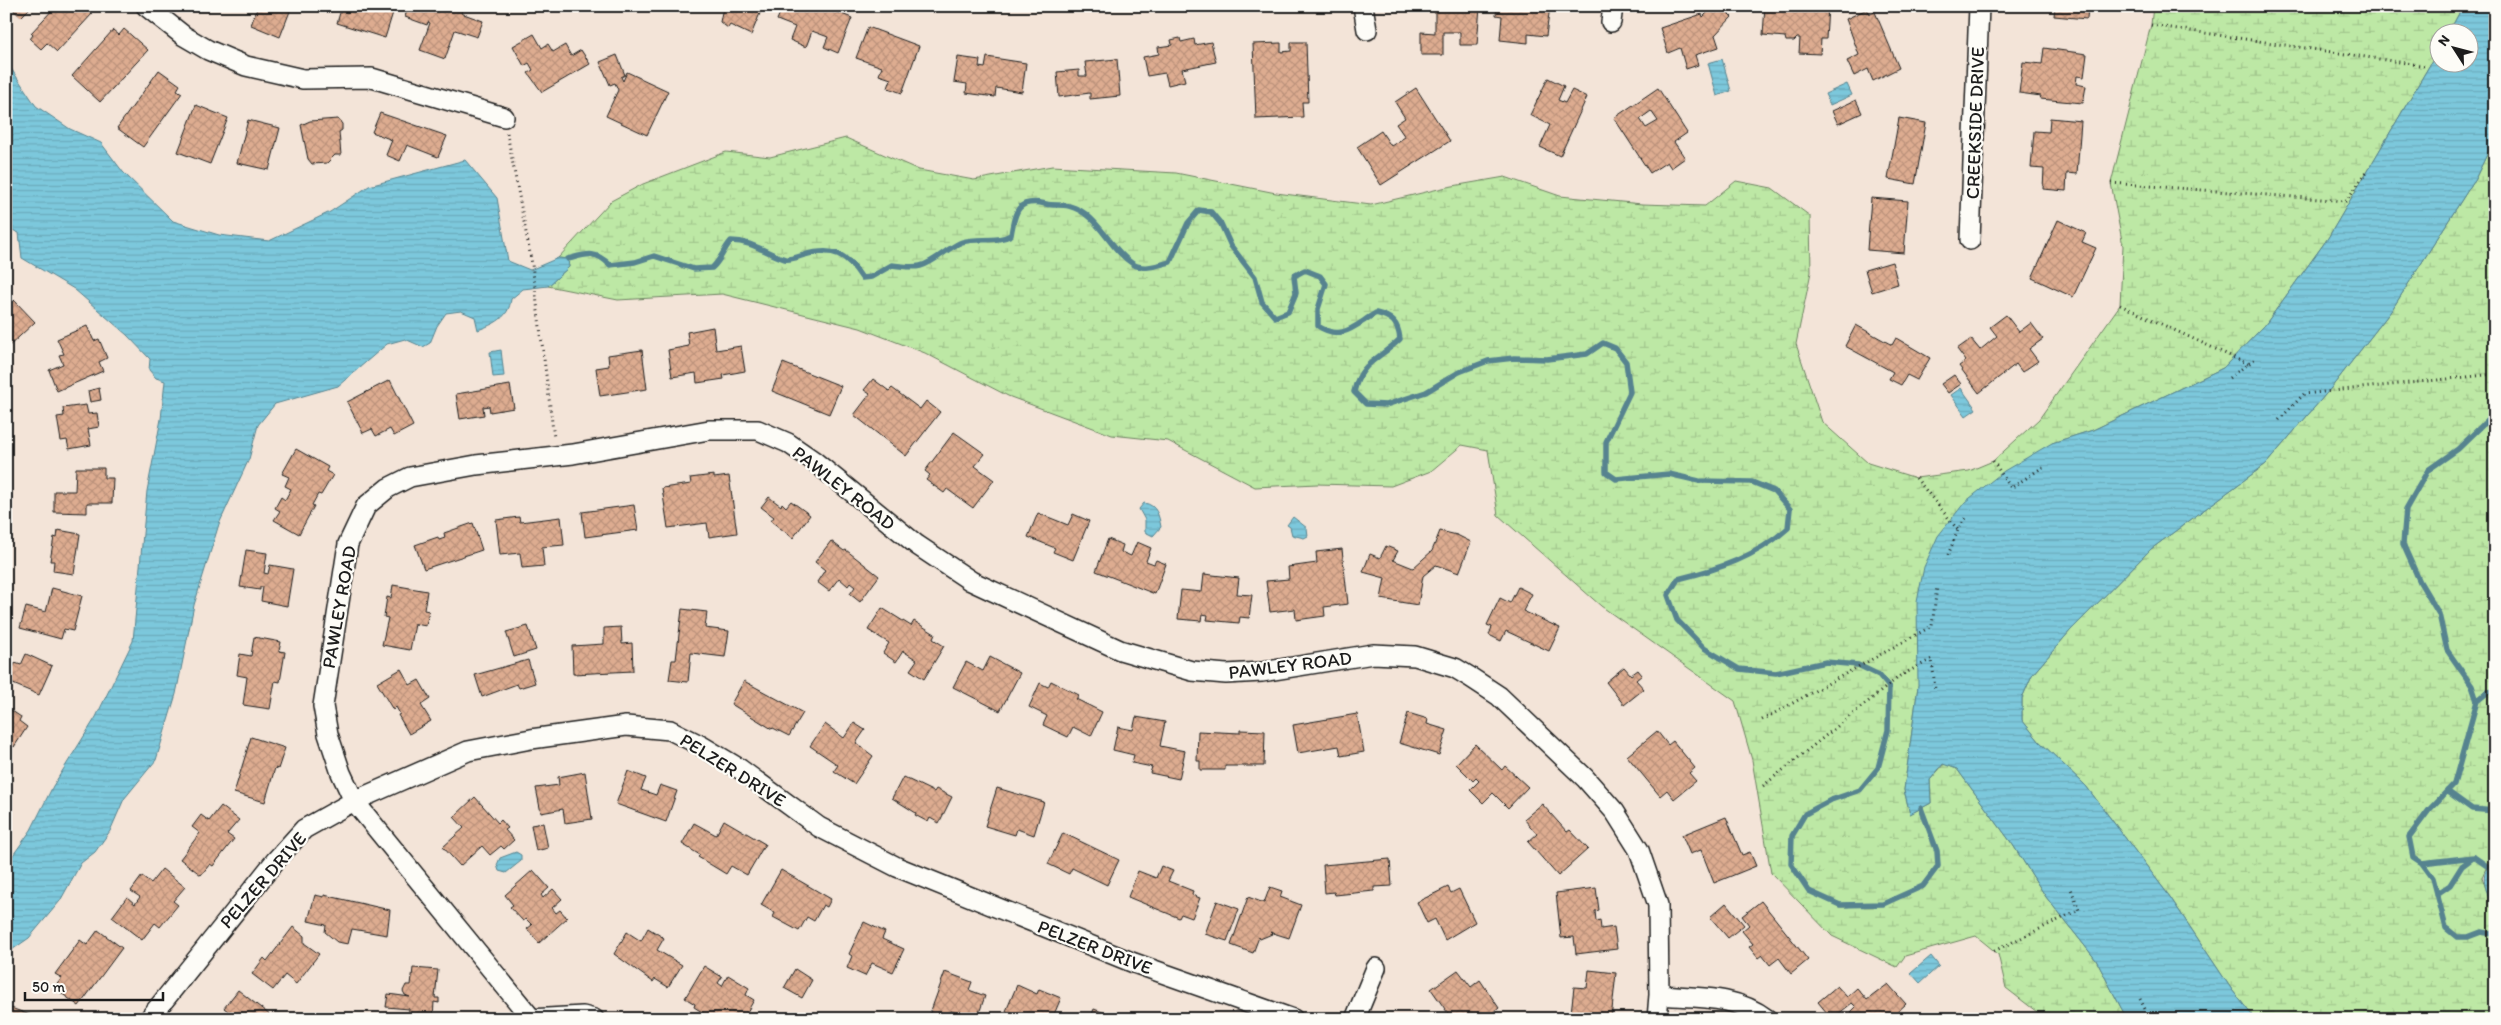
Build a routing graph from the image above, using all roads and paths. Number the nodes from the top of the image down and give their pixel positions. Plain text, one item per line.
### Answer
1 (146, 6) edge
2 (1363, 6) edge
3 (1979, 6) edge
4 (2151, 25) dead end
5 (1368, 30) dead end
6 (2426, 66) dead end
7 (504, 116) joint
8 (2368, 170) dead end
9 (2111, 183) dead end
10 (1970, 240) dead end
11 (2120, 305) dead end
12 (2255, 359) dead end
13 (2248, 364) junction
14 (2495, 374) edge
15 (2229, 378) dead end
16 (2279, 420) dead end
17 (557, 456) junction
18 (1992, 461) dead end
19 (2043, 467) dead end
20 (1916, 478) dead end
21 (1966, 518) dead end
22 (1958, 530) junction
23 (1948, 555) dead end
24 (1937, 587) dead end
25 (1935, 690) dead end
26 (1762, 720) dead end
27 (1763, 786) dead end
28 (354, 801) junction
29 (2070, 886) dead end
30 (1994, 951) dead end
31 (1376, 968) dead end
32 (1659, 995) junction
33 (2140, 999) dead end
34 (530, 1018) edge
35 (149, 1019) edge
36 (594, 1019) edge
37 (1293, 1019) edge
38 (1356, 1019) edge
39 (1657, 1019) edge
40 (1767, 1019) edge
41 (2150, 1019) edge

1 - 7 street
2 - 5 street
3 - 10 street, CREEKSIDE DRIVE
4 - 6 path
7 - 17 path
8 - 9 path
11 - 13 path
12 - 13 path
13 - 15 path
14 - 16 path
17 - 28 street, PAWLEY ROAD
17 - 32 street, PAWLEY ROAD
18 - 19 path
20 - 22 path
21 - 22 path
22 - 23 path
24 - 26 path
25 - 27 path
28 - 34 street, PAWLEY ROAD
28 - 35 street, PELZER DRIVE
28 - 37 street, PELZER DRIVE
29 - 30 path
31 - 38 street
32 - 39 street, PAWLEY ROAD
32 - 40 street
33 - 41 path
34 - 36 street

